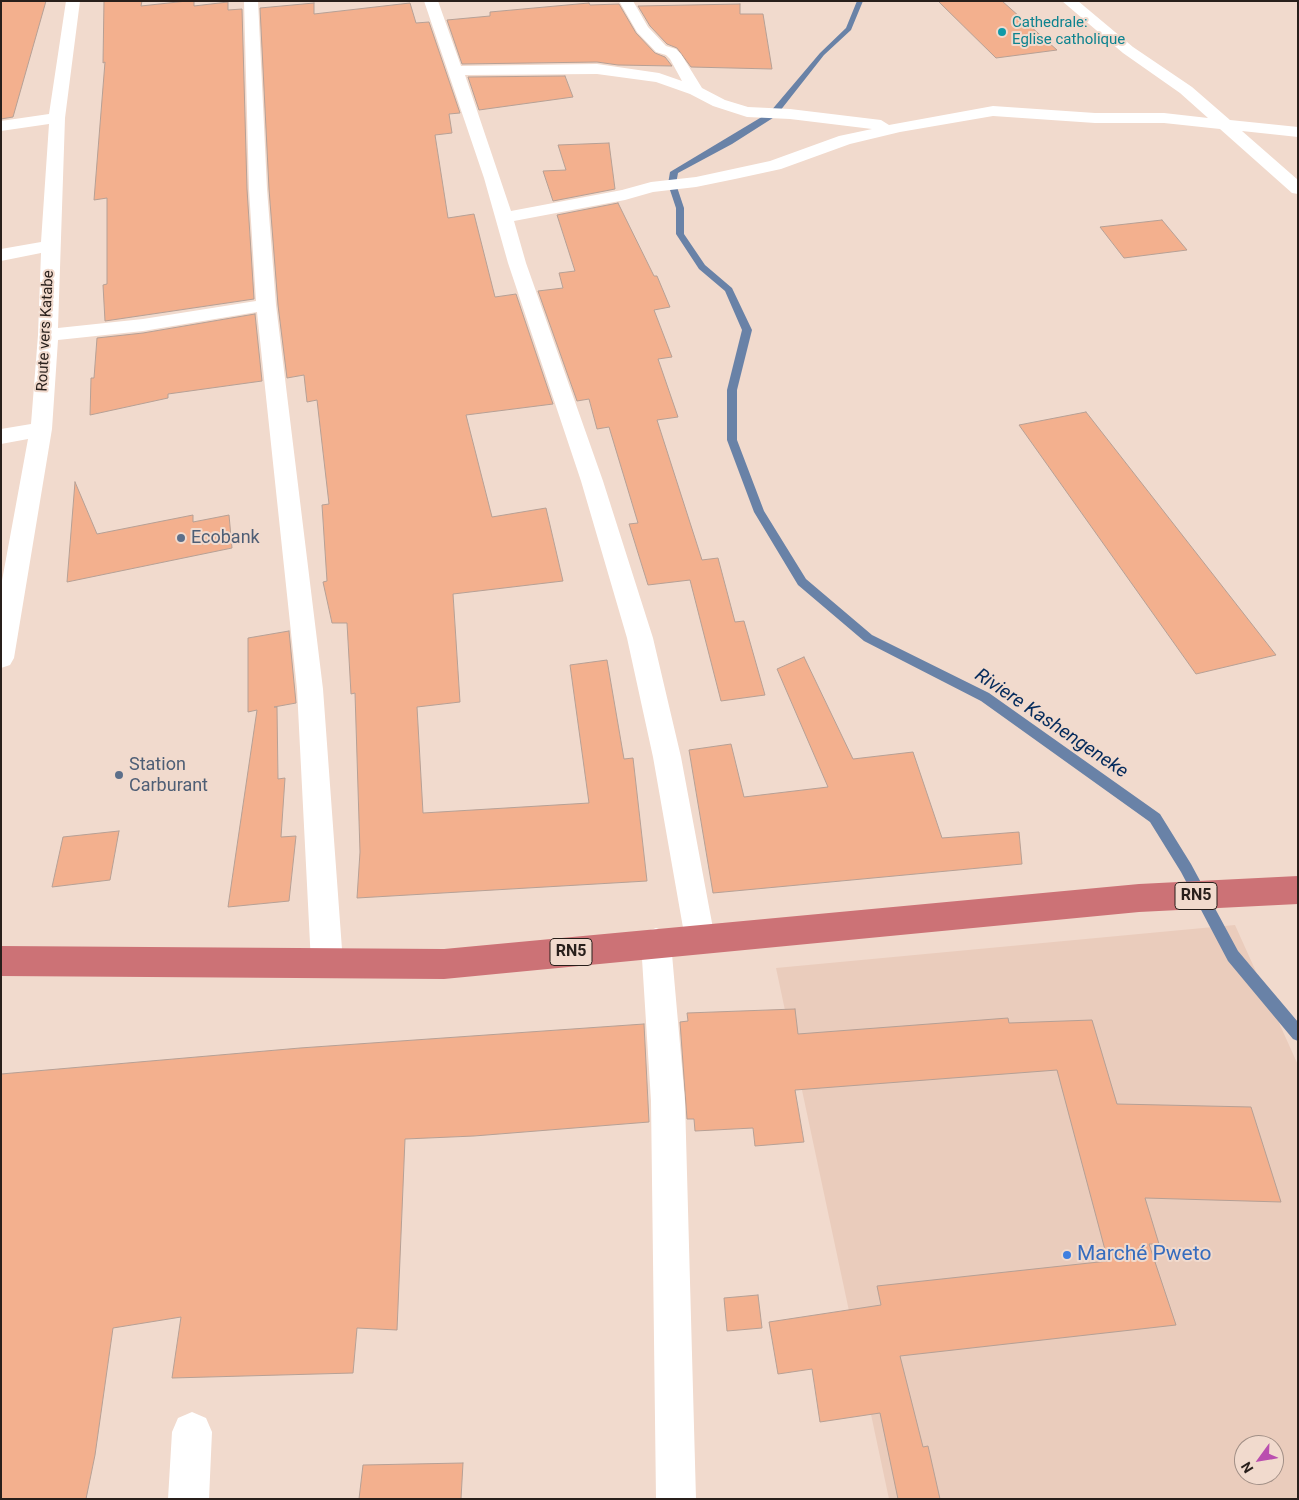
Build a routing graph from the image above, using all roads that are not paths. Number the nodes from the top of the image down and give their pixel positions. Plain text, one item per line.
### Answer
1 (73, 1) edge
2 (251, 1) edge
3 (432, 1) edge
4 (626, 1) edge
5 (1069, 1) edge
6 (457, 72) junction
7 (696, 91) junction
8 (57, 118) junction
9 (1, 126) edge
10 (1226, 126) junction
11 (900, 127) junction
12 (1298, 132) edge
13 (1298, 189) edge
14 (504, 218) junction
15 (50, 246) junction
16 (1, 255) edge
17 (266, 306) junction
18 (48, 335) junction
19 (41, 429) junction
20 (1, 437) edge
21 (1, 658) edge
22 (1298, 890) edge
23 (700, 939) junction
24 (656, 943) junction
25 (1, 961) edge
26 (327, 963) junction
27 (192, 1432) dead end
28 (188, 1499) edge
29 (676, 1499) edge

1 - 8 street, Route vers Katabe
2 - 17 street
3 - 6 street
4 - 7 street
5 - 10 street
6 - 7 street
6 - 14 street
7 - 11 street
8 - 9 street
8 - 15 street, Route vers Katabe
10 - 11 street
10 - 12 street
10 - 13 street
11 - 14 street
14 - 23 street
15 - 16 street
15 - 18 street, Route vers Katabe
17 - 18 street
17 - 26 street
18 - 19 street, Route vers Katabe
19 - 20 street
19 - 21 street, Route vers Katabe
22 - 23 highway, RN5
23 - 24 highway, RN5
24 - 26 highway, RN5
24 - 29 street
25 - 26 highway, RN5
27 - 28 street

